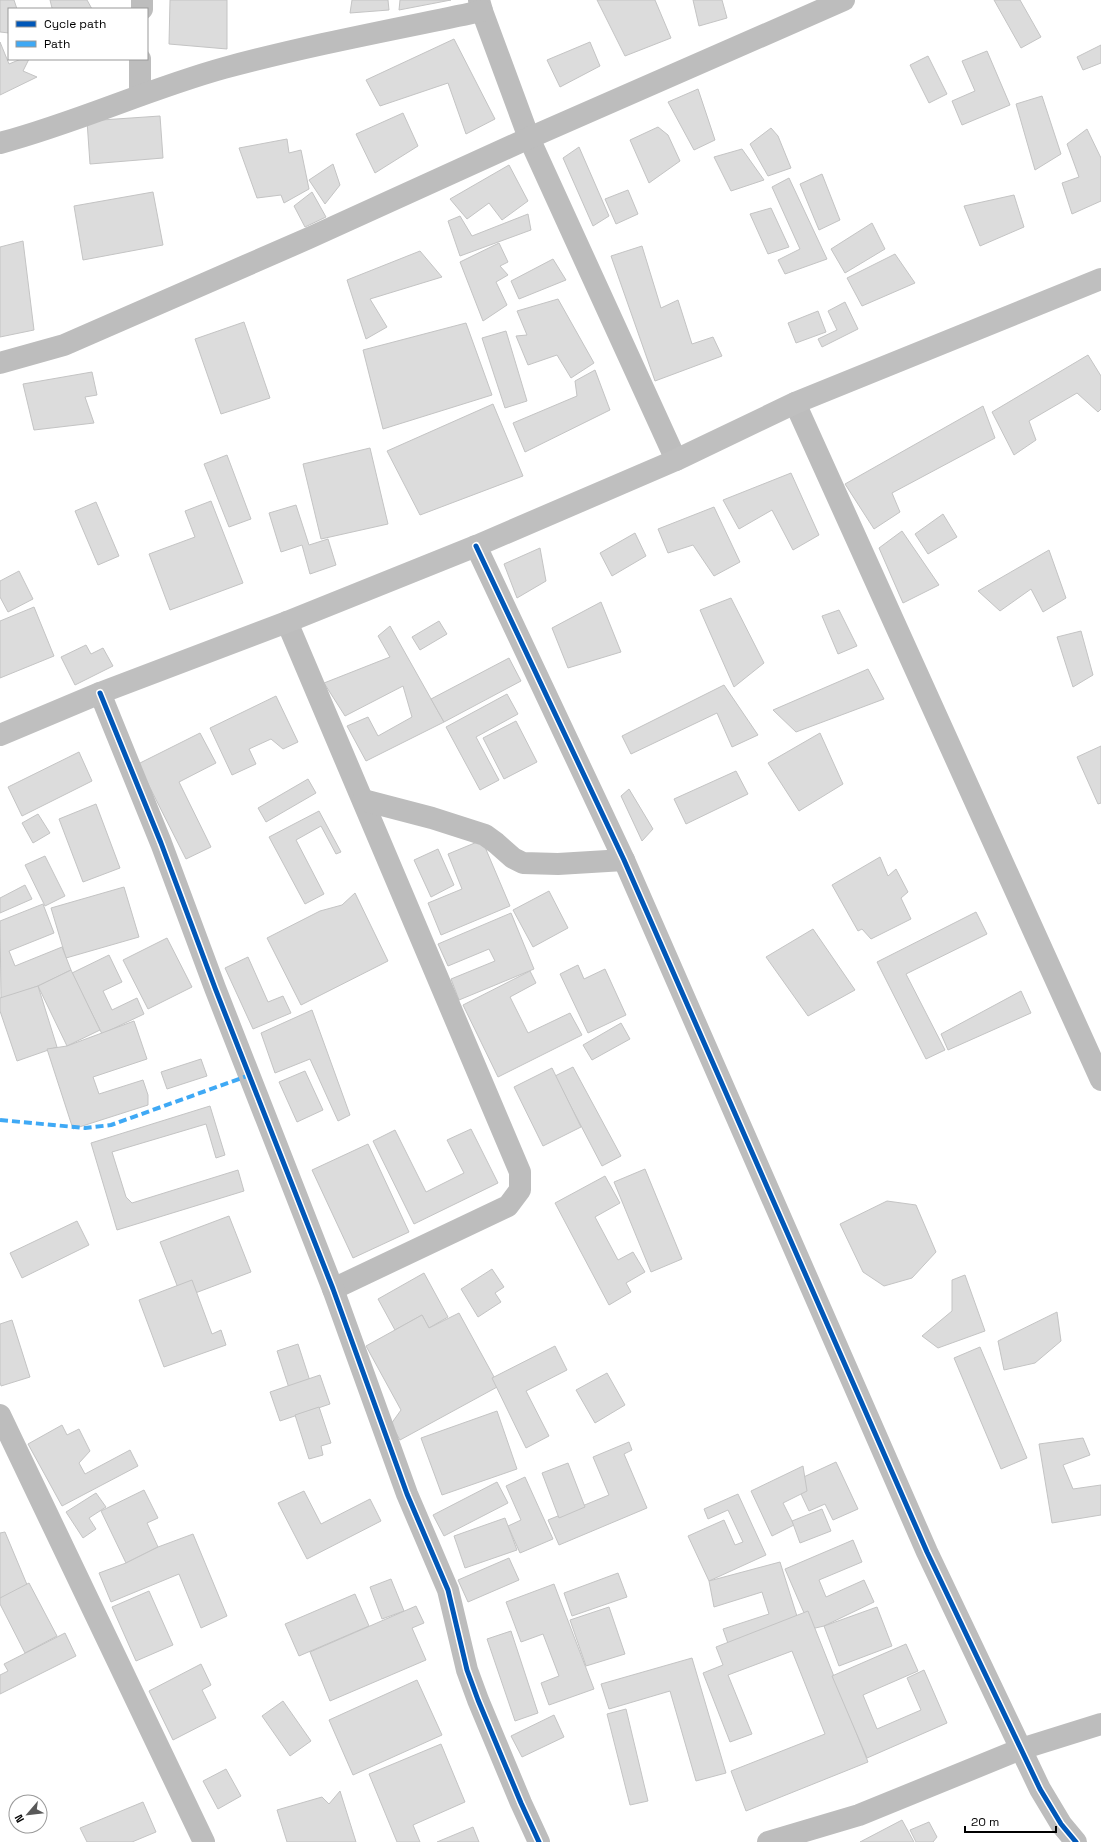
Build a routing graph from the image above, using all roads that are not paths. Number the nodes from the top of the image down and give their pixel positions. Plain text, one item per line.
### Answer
1 (844, 0) edge
2 (481, 5) edge
3 (140, 60) edge
4 (140, 95) junction
5 (529, 138) junction
6 (0, 143) edge
7 (1101, 278) edge
8 (0, 363) edge
9 (795, 403) junction
10 (676, 460) junction
11 (476, 546) junction
12 (287, 622) junction
13 (100, 693) junction
14 (0, 735) edge
15 (363, 800) junction
16 (624, 860) junction
17 (1101, 1080) edge
18 (333, 1289) junction
19 (0, 1415) edge
20 (1101, 1724) edge
21 (1021, 1749) junction
22 (204, 1842) edge
23 (539, 1842) edge
24 (768, 1842) edge
25 (1076, 1842) edge

1 - 5 street
2 - 4 street
2 - 5 street
3 - 4 street
4 - 6 street
5 - 8 street
5 - 10 street
7 - 9 main road
9 - 10 main road
9 - 17 street
10 - 11 main road
11 - 12 main road
11 - 16 street
12 - 13 main road
12 - 15 street
13 - 14 main road
13 - 18 street
15 - 16 street
15 - 18 street
16 - 21 street
18 - 23 street
19 - 22 street
20 - 21 street
21 - 24 street
21 - 25 street

